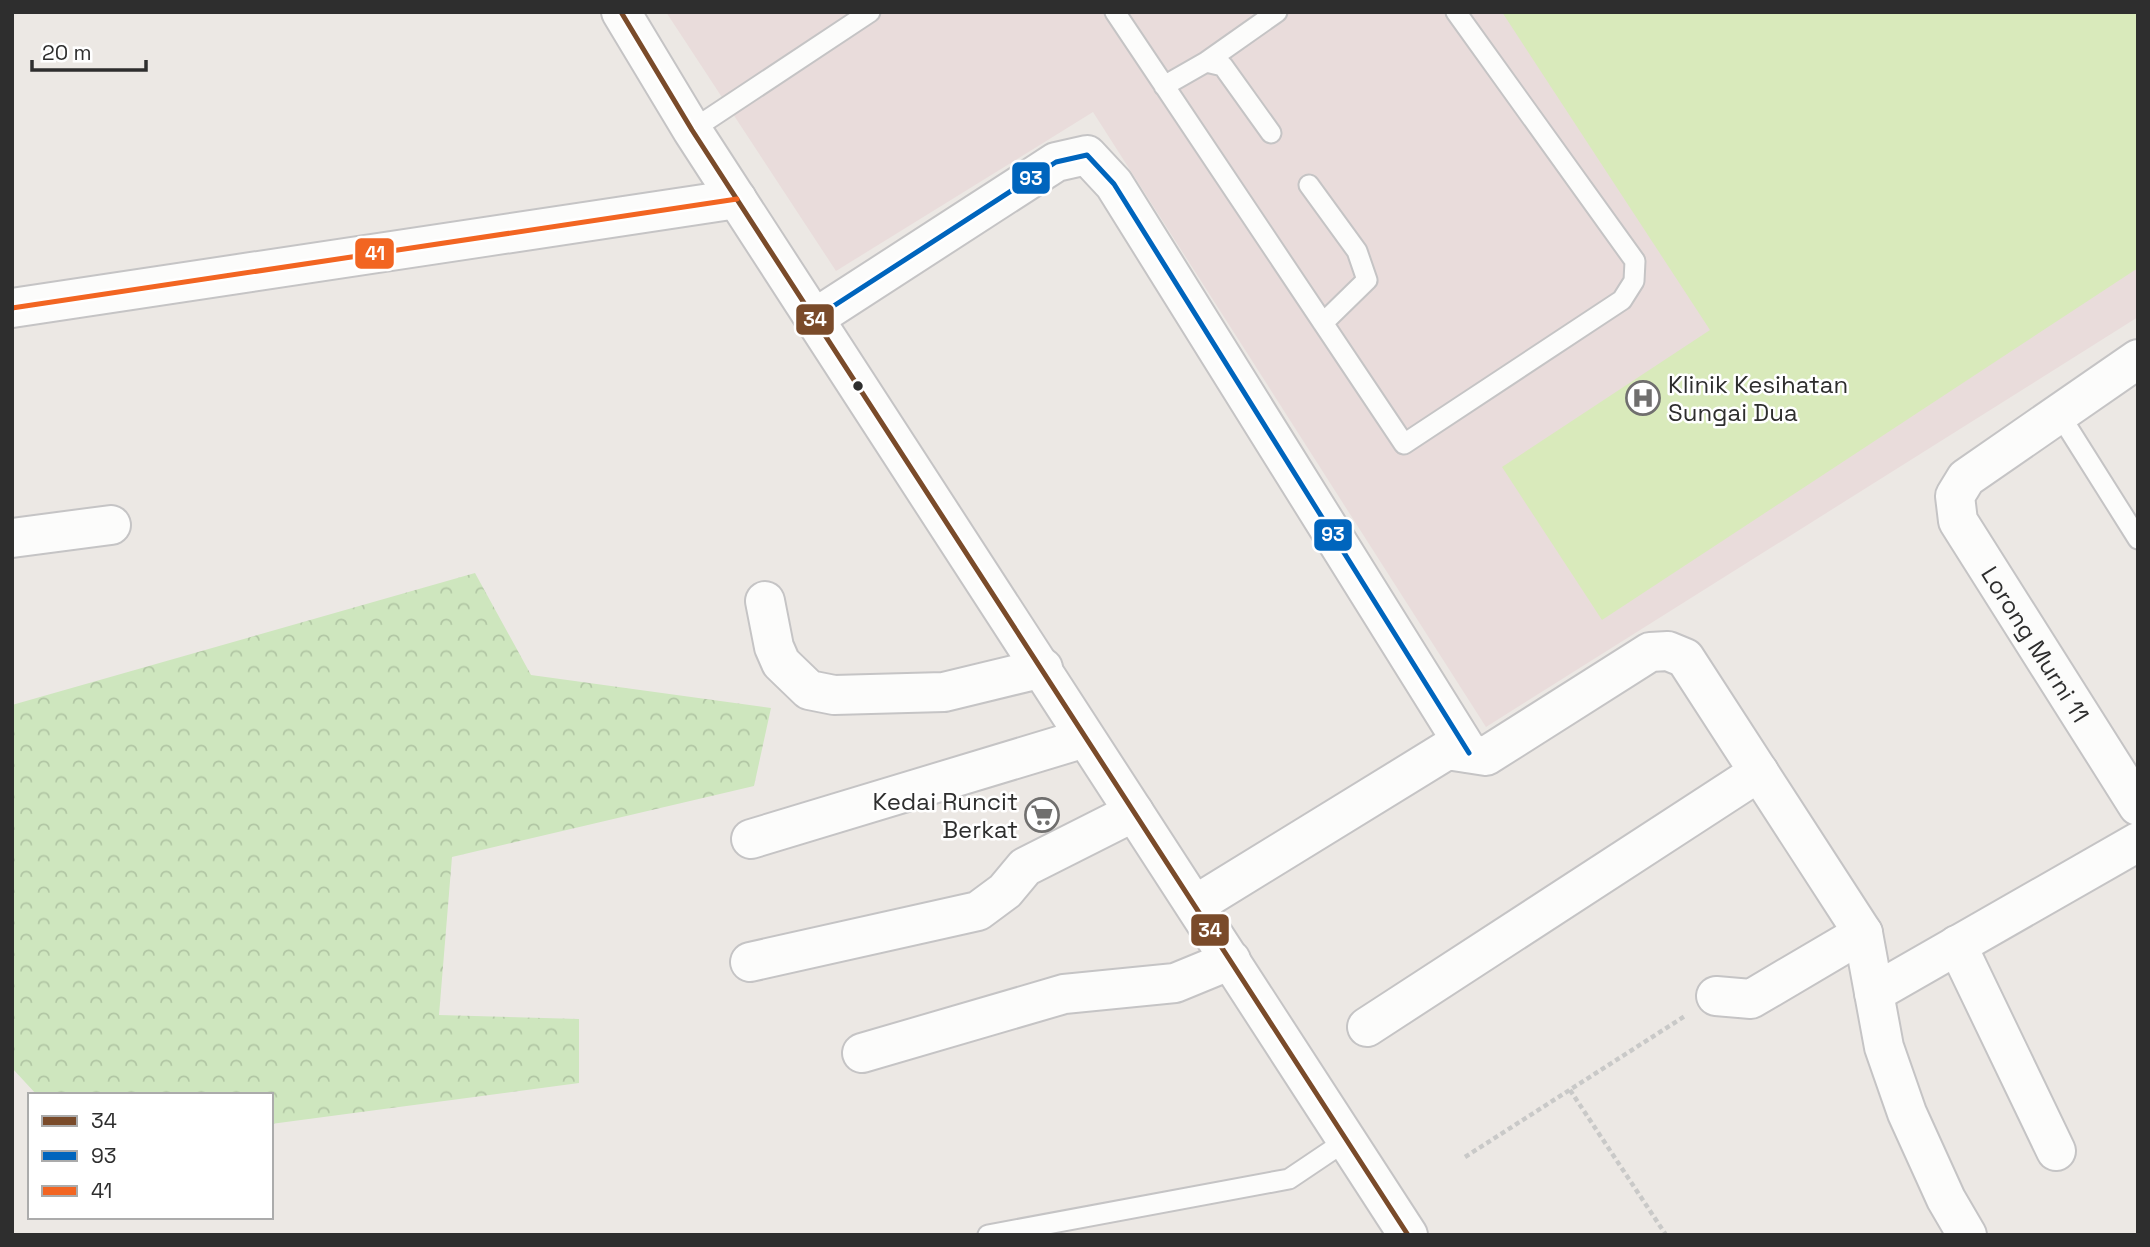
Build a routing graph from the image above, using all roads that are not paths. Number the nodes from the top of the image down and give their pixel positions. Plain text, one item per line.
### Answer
1 (621, 12) edge
2 (870, 12) edge
3 (1115, 12) edge
4 (1278, 12) edge
5 (1456, 12) edge
6 (1206, 62) junction
7 (1164, 86) junction
8 (692, 130) junction
9 (1271, 133) dead end
10 (1309, 185) dead end
11 (737, 199) junction
12 (12, 308) edge
13 (816, 318) junction
14 (1323, 323) junction
15 (2138, 359) edge
16 (2057, 412) junction
17 (111, 525) dead end
18 (12, 538) edge
19 (2138, 539) edge
20 (765, 601) dead end
21 (1043, 668) junction
22 (1085, 738) junction
23 (1469, 753) junction
24 (1759, 772) junction
25 (2138, 806) edge
26 (1134, 812) junction
27 (751, 839) dead end
28 (2138, 842) edge
29 (1195, 905) junction
30 (1863, 933) junction
31 (1957, 945) junction
32 (1231, 960) junction
33 (750, 962) dead end
34 (1874, 993) junction
35 (1716, 996) road end
36 (1367, 1027) dead end
37 (862, 1053) dead end
38 (1347, 1140) junction
39 (2056, 1151) dead end
40 (989, 1235) edge
41 (1408, 1235) edge
42 (1967, 1235) edge

1 - 8 street
2 - 8 lane
3 - 7 lane
4 - 6 lane
5 - 14 lane
6 - 7 lane
6 - 9 lane
7 - 14 lane
8 - 11 street
10 - 14 lane
11 - 12 street
11 - 13 street
13 - 21 street
13 - 23 street
15 - 16 street
16 - 19 lane
16 - 25 street, Lorong Murni 11
17 - 18 street
20 - 21 street
21 - 22 street
22 - 26 street
22 - 27 street
23 - 24 street
23 - 29 street
24 - 30 street
24 - 36 street
26 - 29 street
26 - 33 street
28 - 31 street
29 - 32 street
30 - 34 street
30 - 35 street
31 - 34 street
31 - 39 street
32 - 37 street
32 - 38 street
34 - 42 street
38 - 40 lane
38 - 41 street

